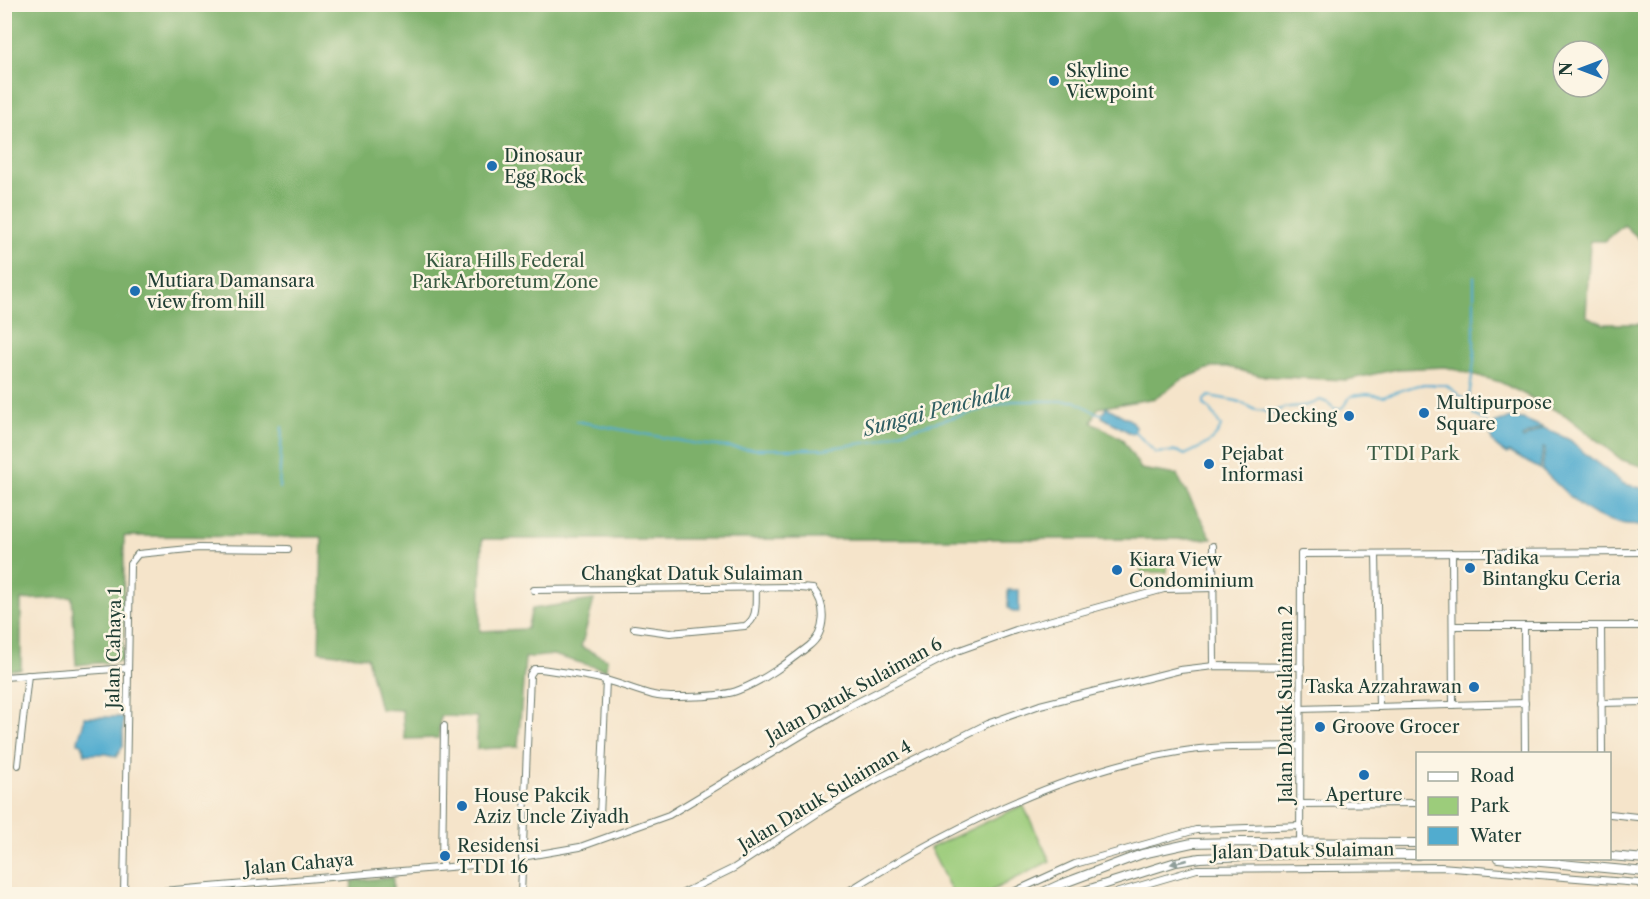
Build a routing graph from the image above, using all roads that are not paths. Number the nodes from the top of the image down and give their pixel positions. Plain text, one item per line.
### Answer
1 (1214, 546) dead end
2 (288, 549) dead end
3 (1646, 552) edge
4 (1452, 553) junction
5 (1376, 554) junction
6 (756, 587) junction
7 (1214, 588) junction
8 (534, 590) dead end
9 (1453, 626) junction
10 (1524, 626) junction
11 (1601, 626) junction
12 (1646, 626) edge
13 (634, 628) dead end
14 (1214, 666) junction
15 (1301, 667) junction
16 (128, 668) junction
17 (28, 675) junction
18 (4, 677) edge
19 (606, 680) junction
20 (1646, 702) edge
21 (1525, 703) junction
22 (1601, 703) junction
23 (1453, 705) junction
24 (1379, 707) junction
25 (1300, 709) junction
26 (444, 726) dead end
27 (1300, 746) junction
28 (1525, 752) edge
29 (1602, 752) edge
30 (18, 765) dead end
31 (1416, 803) edge
32 (1300, 804) junction
33 (1611, 814) edge
34 (600, 816) dead end
35 (1646, 818) edge
36 (1300, 826) junction
37 (1300, 842) junction
38 (1416, 843) edge
39 (1300, 854) junction
40 (1416, 855) edge
41 (1611, 856) edge
42 (522, 857) junction
43 (1646, 859) edge
44 (1499, 860) edge
45 (1510, 860) edge
46 (473, 865) dead end
47 (442, 867) junction
48 (1106, 867) junction
49 (1499, 871) junction
50 (1646, 872) edge
51 (1134, 875) junction
52 (1646, 892) edge
53 (125, 894) edge
54 (521, 894) edge
55 (681, 894) edge
56 (844, 894) edge
57 (1009, 894) edge
58 (1039, 894) edge
59 (1074, 894) edge
60 (1112, 894) edge

1 - 7 street
2 - 16 street, Jalan Cahaya 1
3 - 4 street
4 - 5 street
4 - 9 street
5 - 15 street, Jalan Datuk Sulaiman 2
5 - 24 street
6 - 8 street, Changkat Datuk Sulaiman
6 - 13 street
6 - 19 street, Changkat Datuk Sulaiman
7 - 14 street
7 - 42 street, Jalan Datuk Sulaiman 6
9 - 10 street
9 - 23 street
10 - 11 street
10 - 21 street
11 - 12 street
11 - 22 street
14 - 15 street, Jalan Datuk Sulaiman 4
14 - 55 street, Jalan Datuk Sulaiman 4
15 - 25 street, Jalan Datuk Sulaiman 2
16 - 17 street
16 - 53 street, Jalan Cahaya 1
17 - 18 street
17 - 30 street
19 - 34 street
19 - 42 street, Changkat Datuk Sulaiman
20 - 22 street
21 - 23 street
21 - 28 street
22 - 29 street
23 - 24 street
24 - 25 street
25 - 27 street, Jalan Datuk Sulaiman 2
26 - 47 street
27 - 32 street, Jalan Datuk Sulaiman 2
27 - 56 street
31 - 32 street
32 - 36 street, Jalan Datuk Sulaiman 2
33 - 35 street
36 - 37 street, Jalan Datuk Sulaiman 2
36 - 57 street, Jalan Datuk Sulaiman
37 - 38 main road, Jalan Datuk Sulaiman
37 - 39 street, Jalan Datuk Sulaiman 2
37 - 48 main road, Jalan Datuk Sulaiman
39 - 40 main road, Jalan Datuk Sulaiman
39 -> 51 main road, Jalan Datuk Sulaiman
41 - 43 main road
42 - 54 street
44 - 49 street
45 - 50 main road
46 - 47 street, Jalan Cahaya
47 - 53 street, Jalan Cahaya
48 - 51 main road
48 - 58 main road, Jalan Datuk Sulaiman
49 - 52 street, Jalan Datuk Sulaiman
49 - 60 street, Jalan Datuk Sulaiman
51 - 59 main road, Jalan Datuk Sulaiman

